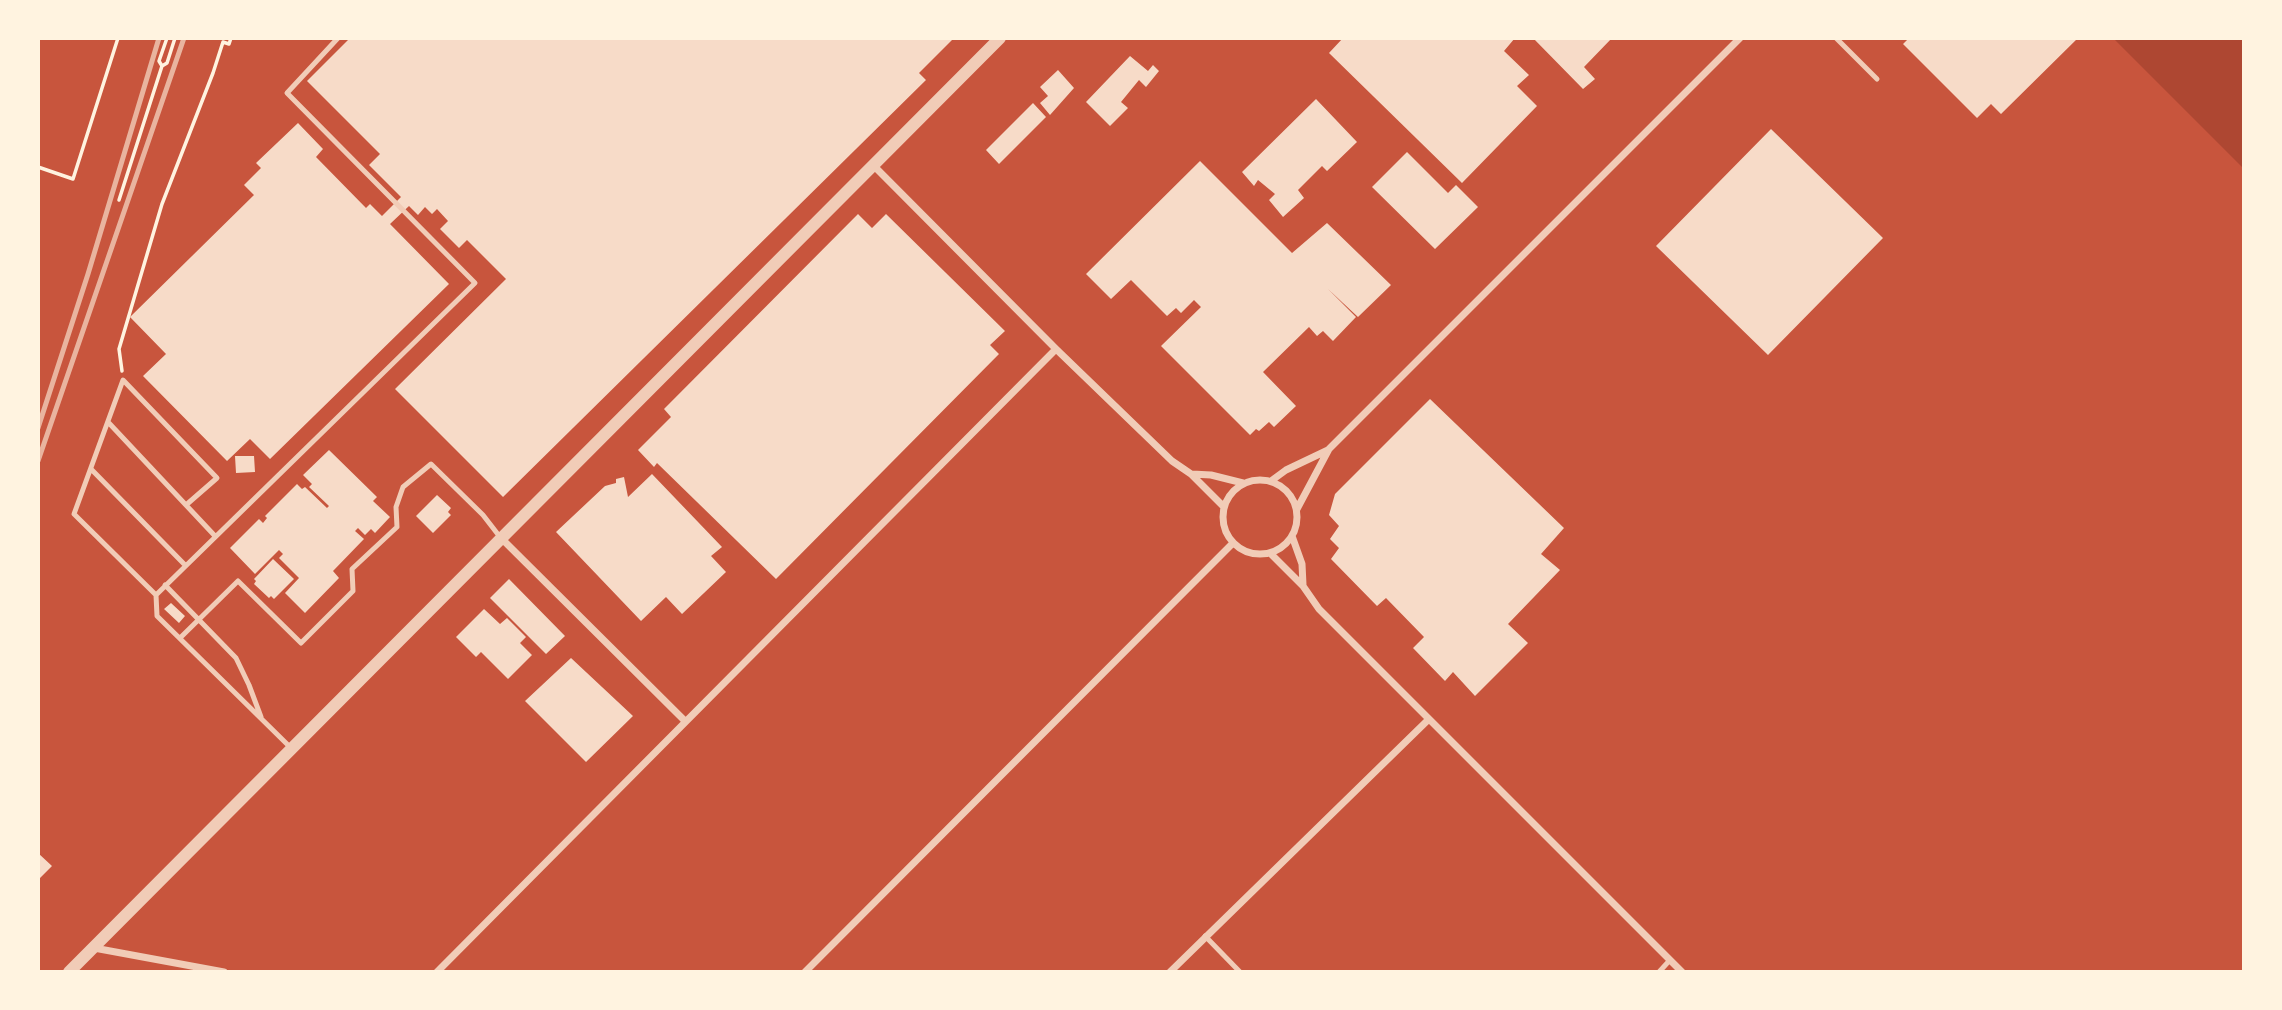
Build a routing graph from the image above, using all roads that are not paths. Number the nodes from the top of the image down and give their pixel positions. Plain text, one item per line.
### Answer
1 (338, 38) edge
2 (1000, 38) edge
3 (1740, 38) edge
4 (1836, 38) edge
5 (1877, 79) dead end
6 (873, 165) junction
7 (1055, 349) junction
8 (108, 422) junction
9 (1329, 449) junction
10 (91, 469) junction
11 (1191, 474) junction
12 (1271, 481) junction
13 (1243, 483) junction
14 (186, 505) junction
15 (1224, 507) junction
16 (1297, 509) junction
17 (215, 536) junction
18 (1292, 536) junction
19 (500, 537) junction
20 (1233, 543) junction
21 (1270, 553) junction
22 (185, 565) junction
23 (165, 585) junction
24 (1304, 586) junction
25 (156, 595) junction
26 (198, 619) junction
27 (180, 638) junction
28 (1429, 719) junction
29 (262, 720) junction
30 (685, 721) junction
31 (291, 748) junction
32 (1205, 936) junction
33 (93, 948) junction
34 (1670, 960) junction
35 (69, 971) edge
36 (224, 971) edge
37 (437, 971) edge
38 (805, 971) edge
39 (1170, 971) edge
40 (1240, 971) edge
41 (1659, 971) edge
42 (1682, 971) edge

1 - 17 lane
2 - 6 street
3 - 9 street
4 - 5 lane
6 - 7 street
6 - 19 street
7 - 11 street
7 - 30 street
8 - 10 lane
8 - 14 lane
8 - 14 lane
9 - 12 street
9 - 16 street
10 - 22 lane
10 - 25 lane
11 - 13 street
11 - 15 street
12 - 13 street
12 - 16 street
13 - 15 street
14 - 17 lane
15 - 20 street
16 - 18 street
17 - 22 lane
18 - 21 street
18 - 24 street
19 - 26 lane
19 - 30 street
19 - 31 street
20 - 21 street
20 - 38 street
21 - 24 street
22 - 23 lane
23 - 25 lane
23 - 26 lane
24 - 28 street
25 - 27 lane
26 - 27 lane
26 - 29 lane
27 - 29 lane
28 - 32 street
28 - 34 street
29 - 31 lane
30 - 37 street
31 - 33 street
32 - 39 street
32 - 40 lane
33 - 35 street
33 - 36 street
34 - 41 lane
34 - 42 street

